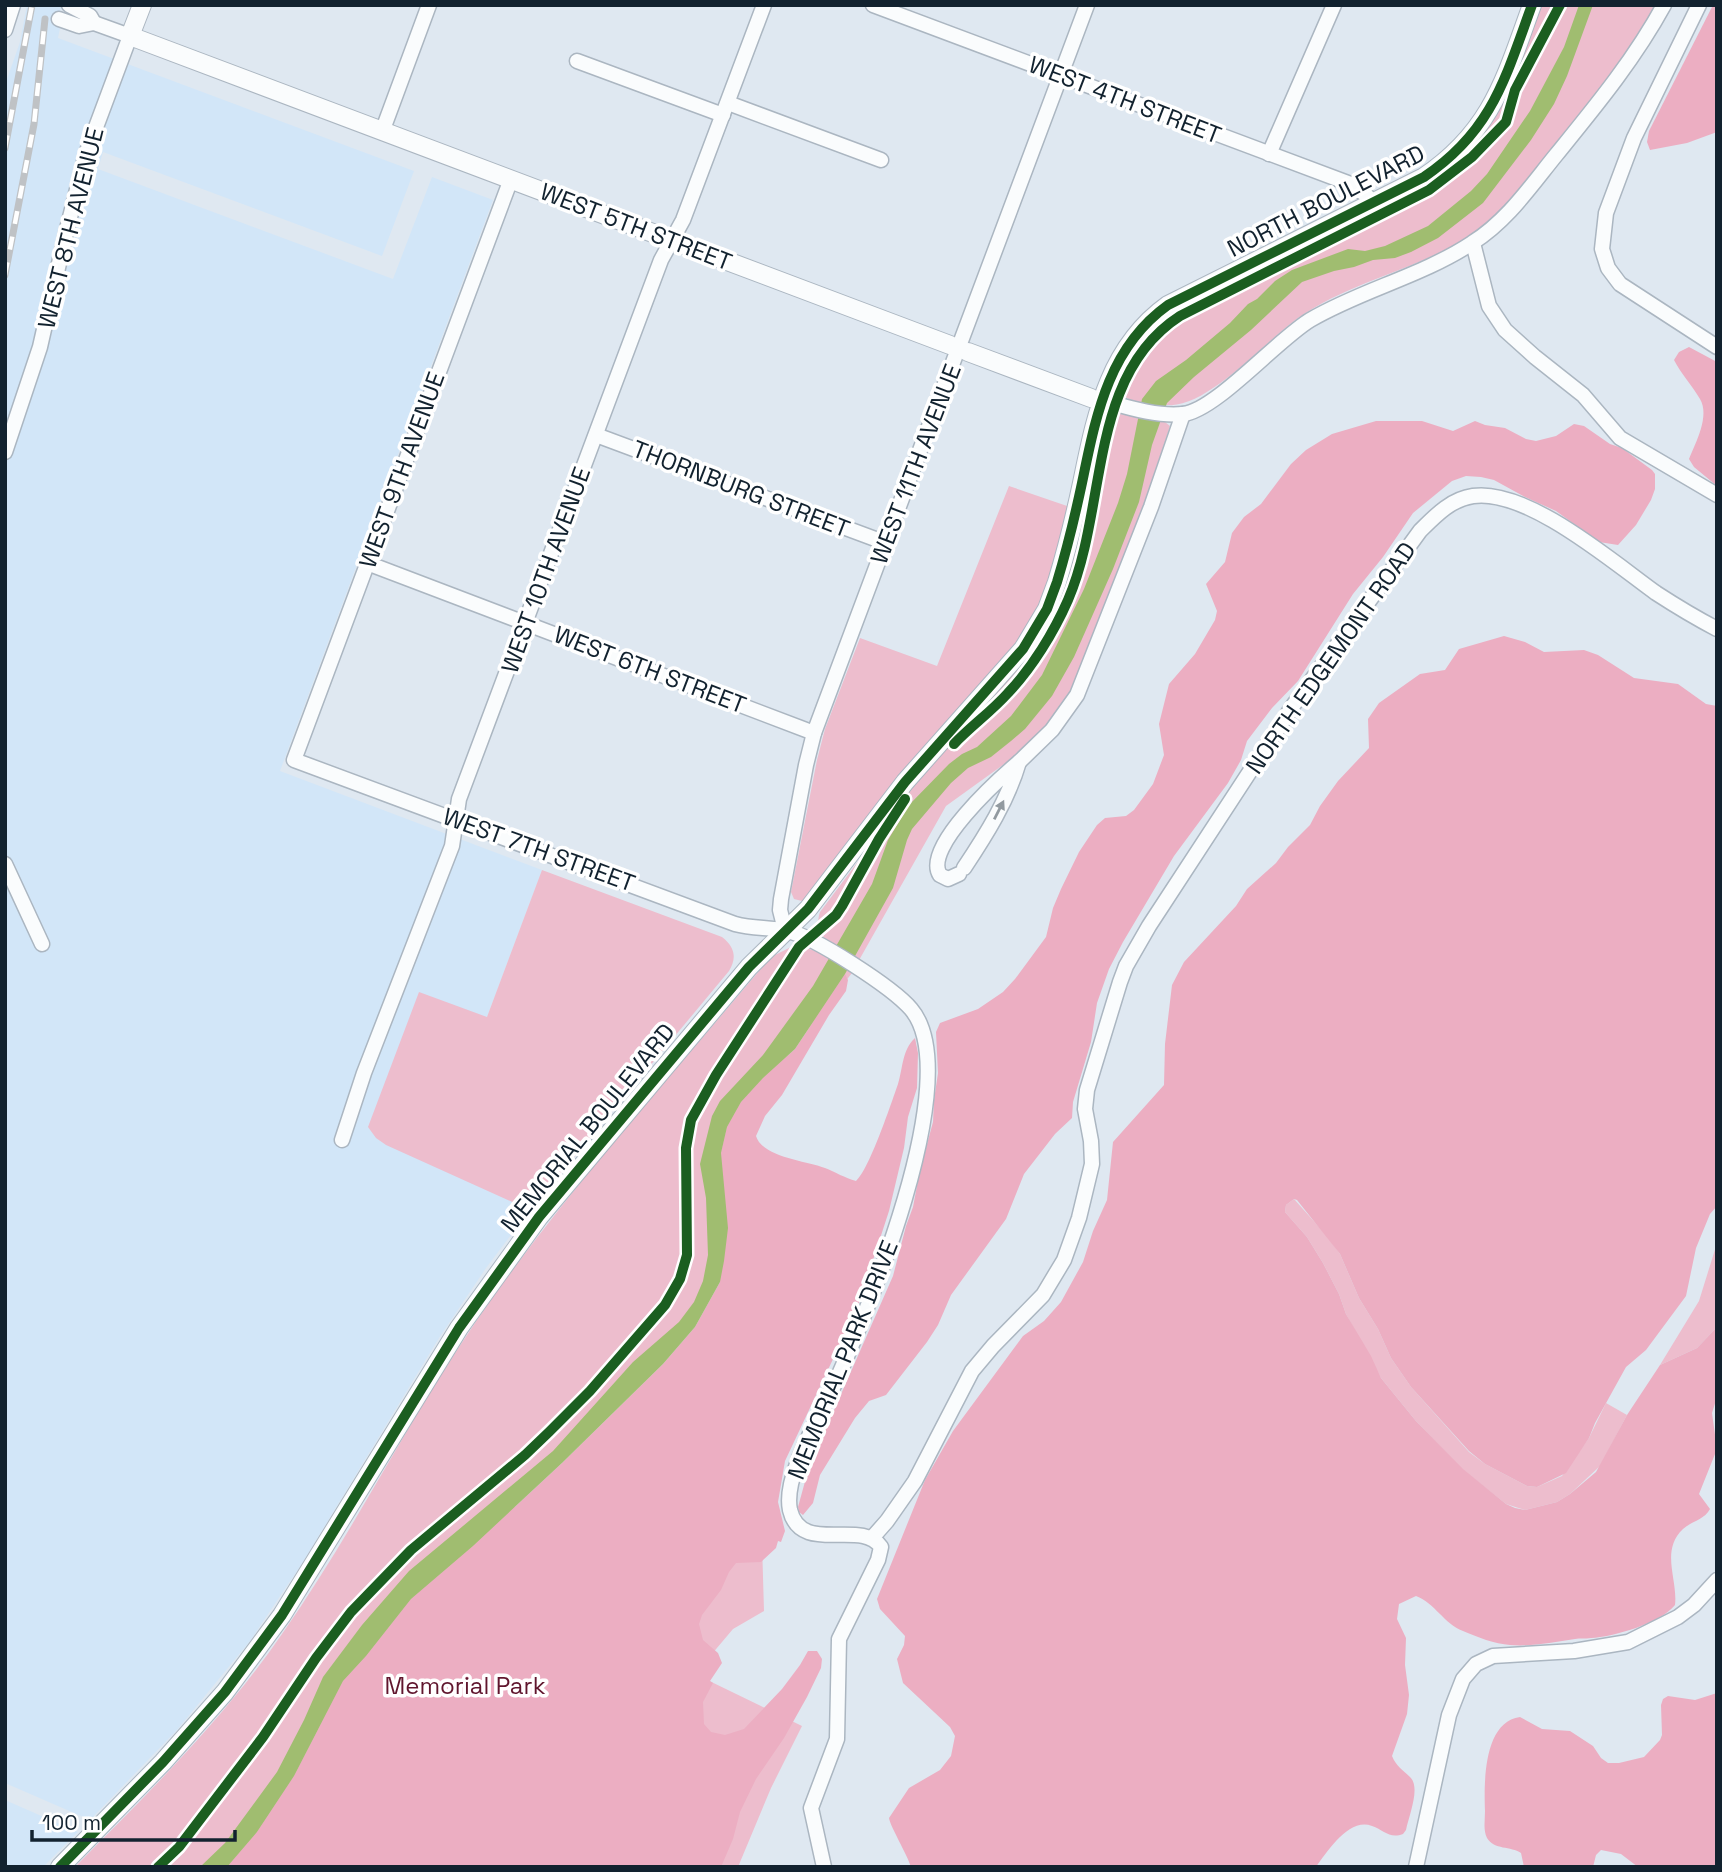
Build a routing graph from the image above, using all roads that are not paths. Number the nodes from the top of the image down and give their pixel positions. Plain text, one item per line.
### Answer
1 (12, 5) edge
2 (69, 5) edge
3 (142, 5) edge
4 (429, 5) edge
5 (764, 5) edge
6 (873, 5) edge
7 (1087, 5) edge
8 (1334, 5) edge
9 (1532, 5) edge
10 (1664, 5) edge
11 (1699, 5) edge
12 (59, 19) dead end
13 (94, 23) junction
14 (5, 30) edge
15 (130, 36) junction
16 (577, 61) dead end
17 (1061, 76) junction
18 (725, 109) junction
19 (382, 132) junction
20 (1269, 154) junction
21 (881, 160) dead end
22 (511, 180) junction
23 (1374, 203) junction
24 (671, 240) junction
25 (1473, 243) junction
26 (1717, 347) edge
27 (959, 349) junction
28 (1096, 399) junction
29 (1182, 414) junction
30 (596, 435) junction
31 (5, 452) edge
32 (1717, 495) edge
33 (886, 542) junction
34 (367, 563) junction
35 (526, 623) junction
36 (1717, 629) edge
37 (814, 733) junction
38 (294, 760) joint
39 (1019, 762) junction
40 (455, 819) junction
41 (5, 864) edge
42 (785, 930) junction
43 (42, 944) dead end
44 (342, 1140) dead end
45 (872, 1538) junction
46 (1717, 1580) edge
47 (60, 1867) edge
48 (824, 1867) edge
49 (1416, 1867) edge

1 - 14 street
2 - 13 street, WEST 5TH STREET
3 - 15 street, WEST 8TH AVENUE
4 - 19 street
5 - 18 street, WEST 10TH AVENUE
6 - 17 street, WEST 4TH STREET
7 - 17 street, WEST 11TH AVENUE
8 - 20 street
9 - 23 street, NORTH BOULEVARD
10 - 25 street
11 - 26 street
12 - 13 street, WEST 5TH STREET
13 - 15 street, WEST 5TH STREET
15 - 19 street, WEST 5TH STREET
15 - 31 street, WEST 8TH AVENUE
16 - 18 street
17 - 20 street, WEST 4TH STREET
17 - 27 street, WEST 11TH AVENUE
18 - 21 street
18 - 24 street, WEST 10TH AVENUE
19 - 22 street, WEST 5TH STREET
20 - 23 street, WEST 4TH STREET
22 - 24 street, WEST 5TH STREET
22 - 34 street, WEST 9TH AVENUE
23 - 28 street, NORTH BOULEVARD
24 - 27 street, WEST 5TH STREET
24 - 30 street, WEST 10TH AVENUE
25 - 29 street
25 - 32 street
27 - 28 street, WEST 5TH STREET
27 - 33 street, WEST 11TH AVENUE
28 - 29 street, WEST 5TH STREET
28 - 42 street, MEMORIAL BOULEVARD
29 - 39 street
30 - 33 street, THORNBURG STREET
30 - 35 street, WEST 10TH AVENUE
33 - 37 street, WEST 11TH AVENUE
34 - 35 street, WEST 6TH STREET
34 - 38 street, WEST 9TH AVENUE
35 - 37 street, WEST 6TH STREET
35 - 40 street, WEST 10TH AVENUE
36 - 45 street, NORTH EDGEMONT ROAD
37 - 42 street, WEST 11TH AVENUE
38 - 40 street, WEST 7TH STREET
39 -> 39 street
40 - 42 street, WEST 7TH STREET
40 - 44 street, WEST 10TH AVENUE
41 - 43 street
42 - 45 street, MEMORIAL PARK DRIVE
42 - 47 street, MEMORIAL BOULEVARD
45 - 48 street
46 - 49 street

